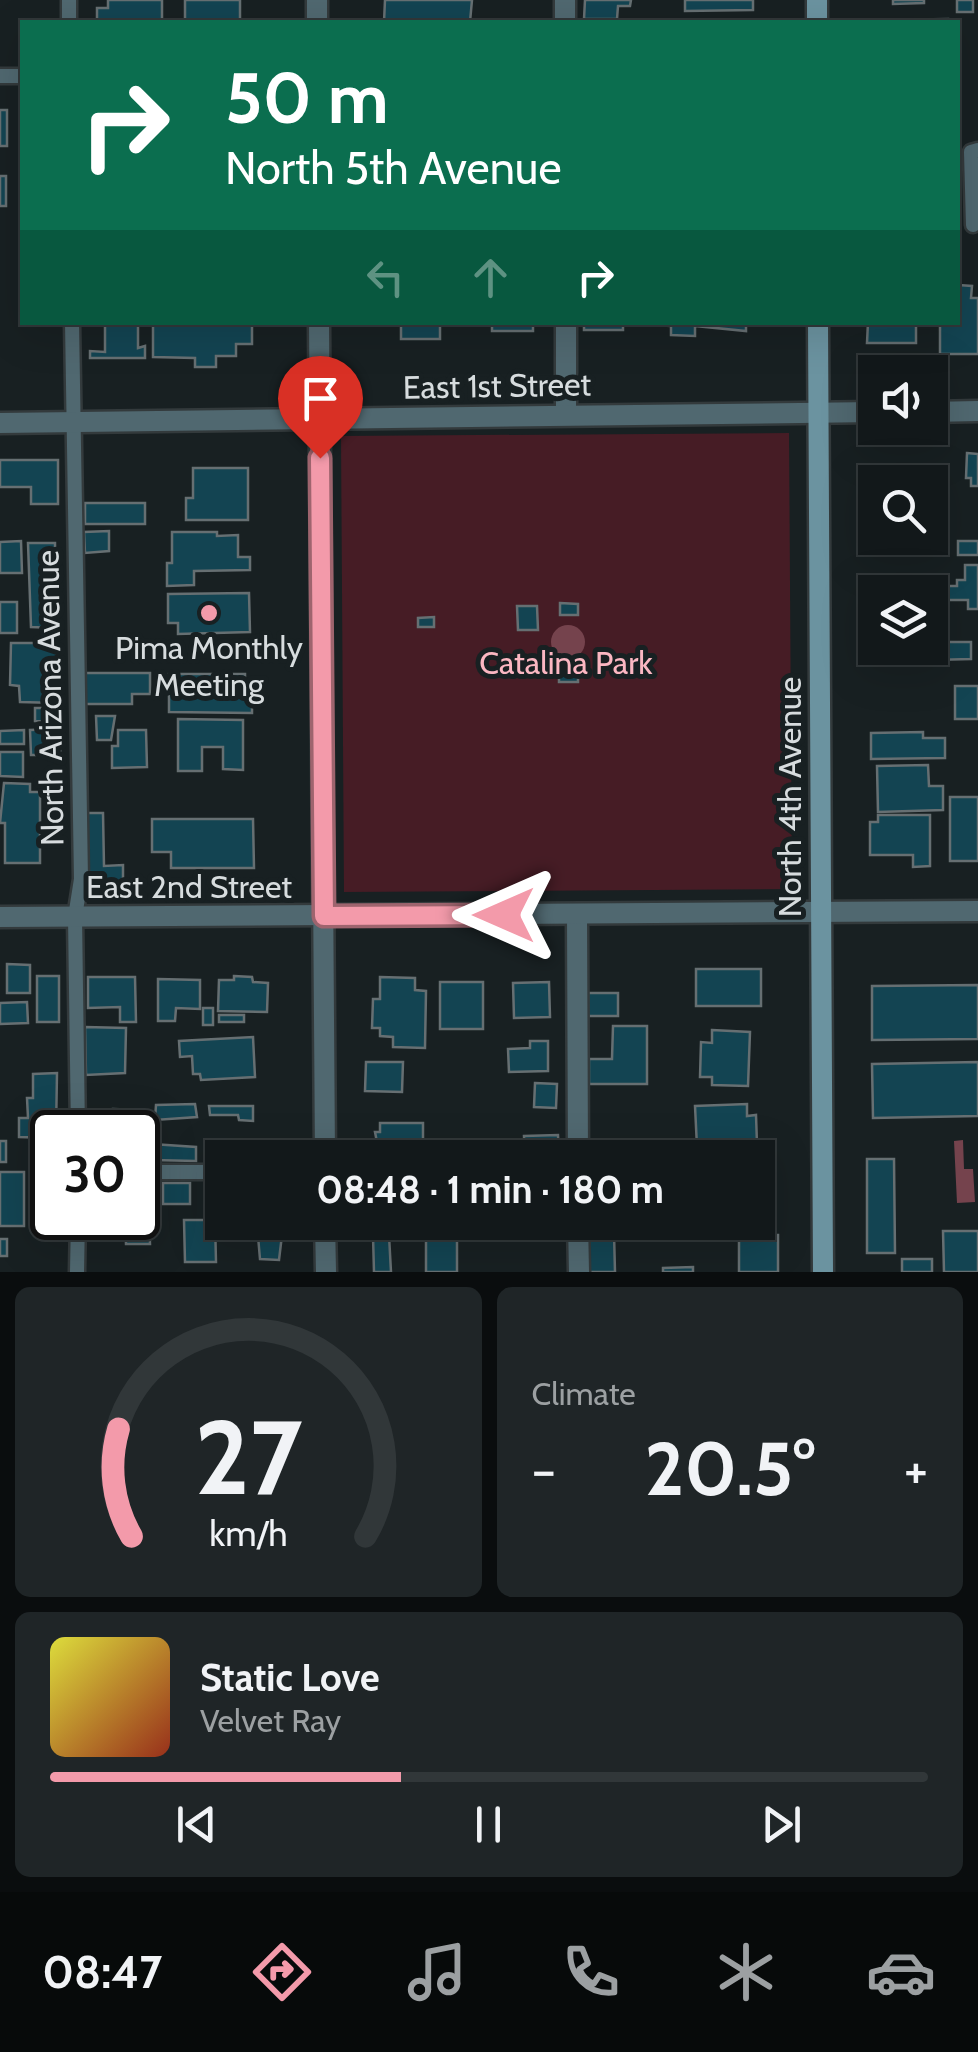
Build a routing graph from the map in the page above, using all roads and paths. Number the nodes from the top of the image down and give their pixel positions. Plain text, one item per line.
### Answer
1 (0, 76) edge
2 (20, 76) dead end
3 (978, 150) edge
4 (969, 225) edge
5 (72, 325) edge
6 (319, 325) edge
7 (566, 325) edge
8 (818, 325) edge
9 (978, 411) edge
10 (858, 412) edge
11 (948, 412) edge
12 (818, 413) junction
13 (566, 414) junction
14 (320, 420) junction
15 (0, 423) edge
16 (73, 423) junction
17 (821, 912) junction
18 (978, 912) edge
19 (577, 915) junction
20 (324, 916) junction
21 (0, 917) edge
22 (75, 917) junction
23 (78, 1110) edge
24 (325, 1140) edge
25 (578, 1140) edge
26 (160, 1172) edge
27 (205, 1172) edge
28 (78, 1240) edge
29 (325, 1240) edge
30 (578, 1240) edge
31 (77, 1272) edge
32 (326, 1272) edge
33 (579, 1272) edge
34 (823, 1272) edge

1 - 2 lane
3 - 4 lane
5 - 16 lane, North Arizona Avenue
6 - 14 street
7 - 13 street
8 - 12 street, North 4th Avenue
9 - 11 street
10 - 12 street, East 1st Street
12 - 13 street, East 1st Street
12 - 17 street, North 4th Avenue
13 - 14 street, East 1st Street
14 - 16 street, East 1st Street
14 - 20 street
15 - 16 street, East 1st Street
16 - 22 lane, North Arizona Avenue
17 - 18 street, East 2nd Street
17 - 19 street, East 2nd Street
17 - 34 street, North 4th Avenue
19 - 20 street, East 2nd Street
19 - 25 street
20 - 22 street, East 2nd Street
20 - 24 street
21 - 22 street, East 2nd Street
22 - 23 lane, North Arizona Avenue
26 - 27 lane
28 - 31 lane
29 - 32 street
30 - 33 street

